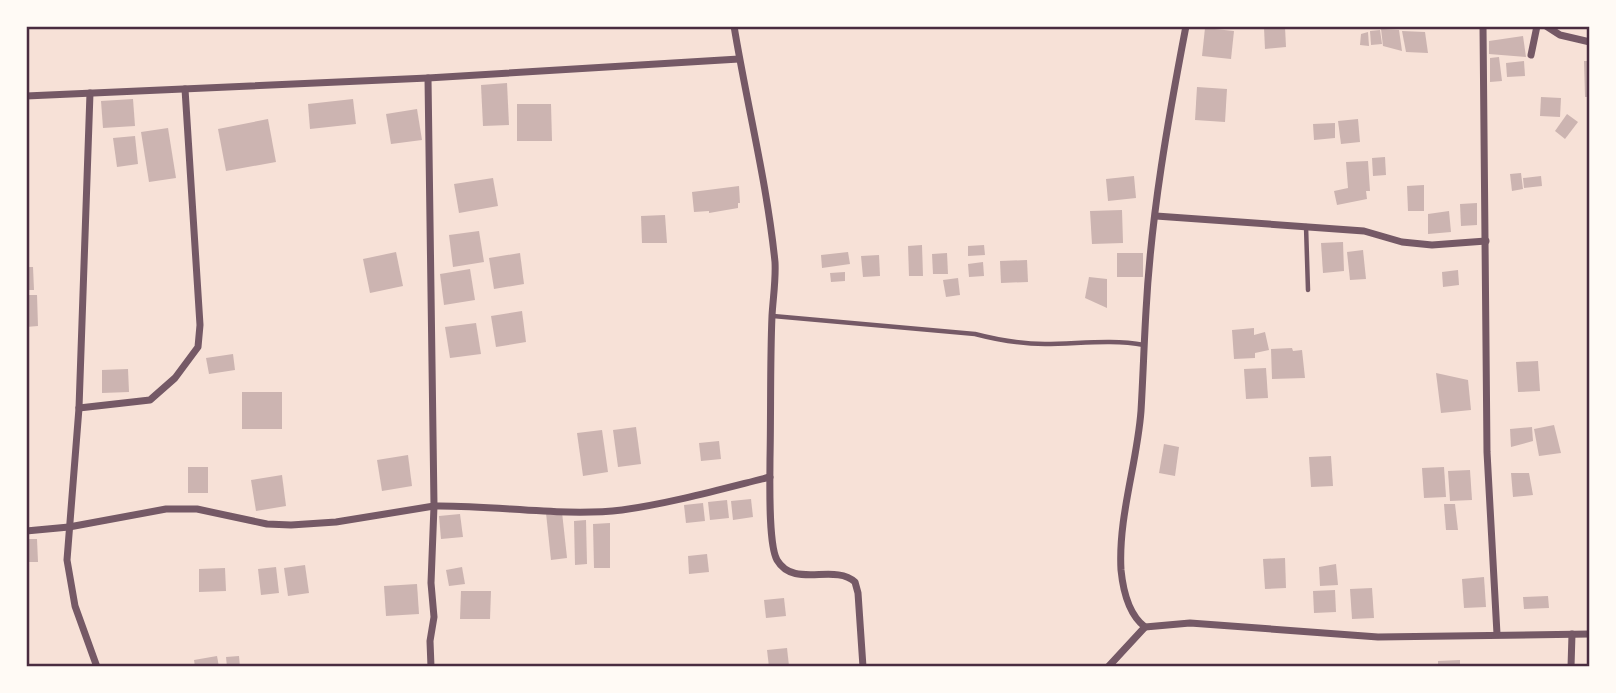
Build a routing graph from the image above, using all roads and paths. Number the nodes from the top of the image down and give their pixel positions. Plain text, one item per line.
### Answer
1 (734, 26) edge
2 (1186, 26) edge
3 (1483, 26) edge
4 (1537, 26) edge
5 (1546, 26) edge
6 (1590, 42) edge
7 (1531, 55) dead end
8 (739, 59) junction
9 (428, 78) junction
10 (185, 89) junction
11 (90, 93) junction
12 (26, 96) edge
13 (1156, 216) junction
14 (1306, 226) junction
15 (1486, 240) junction
16 (1308, 290) dead end
17 (772, 316) junction
18 (1145, 345) junction
19 (79, 408) junction
20 (770, 477) junction
21 (434, 506) junction
22 (69, 527) junction
23 (26, 531) edge
24 (1145, 627) junction
25 (1497, 634) junction
26 (1572, 634) junction
27 (1590, 634) edge
28 (97, 667) edge
29 (431, 667) edge
30 (863, 667) edge
31 (1108, 667) edge
32 (1571, 667) edge

1 - 8 street
2 - 13 street
3 - 15 street
4 - 7 street
5 - 6 street
8 - 9 street
8 - 17 street
9 - 10 street
9 - 21 street
10 - 11 street
10 - 19 street
11 - 12 street
11 - 19 street
13 - 14 street
13 - 18 street
14 - 15 street
14 - 16 lane
15 - 25 street
17 - 18 lane
17 - 20 street
18 - 24 street
19 - 22 street
20 - 21 street
20 - 30 street
21 - 22 street
21 - 29 street
22 - 23 street
22 - 28 street
24 - 25 street
24 - 31 street
25 - 26 street
26 - 27 street
26 - 32 street

